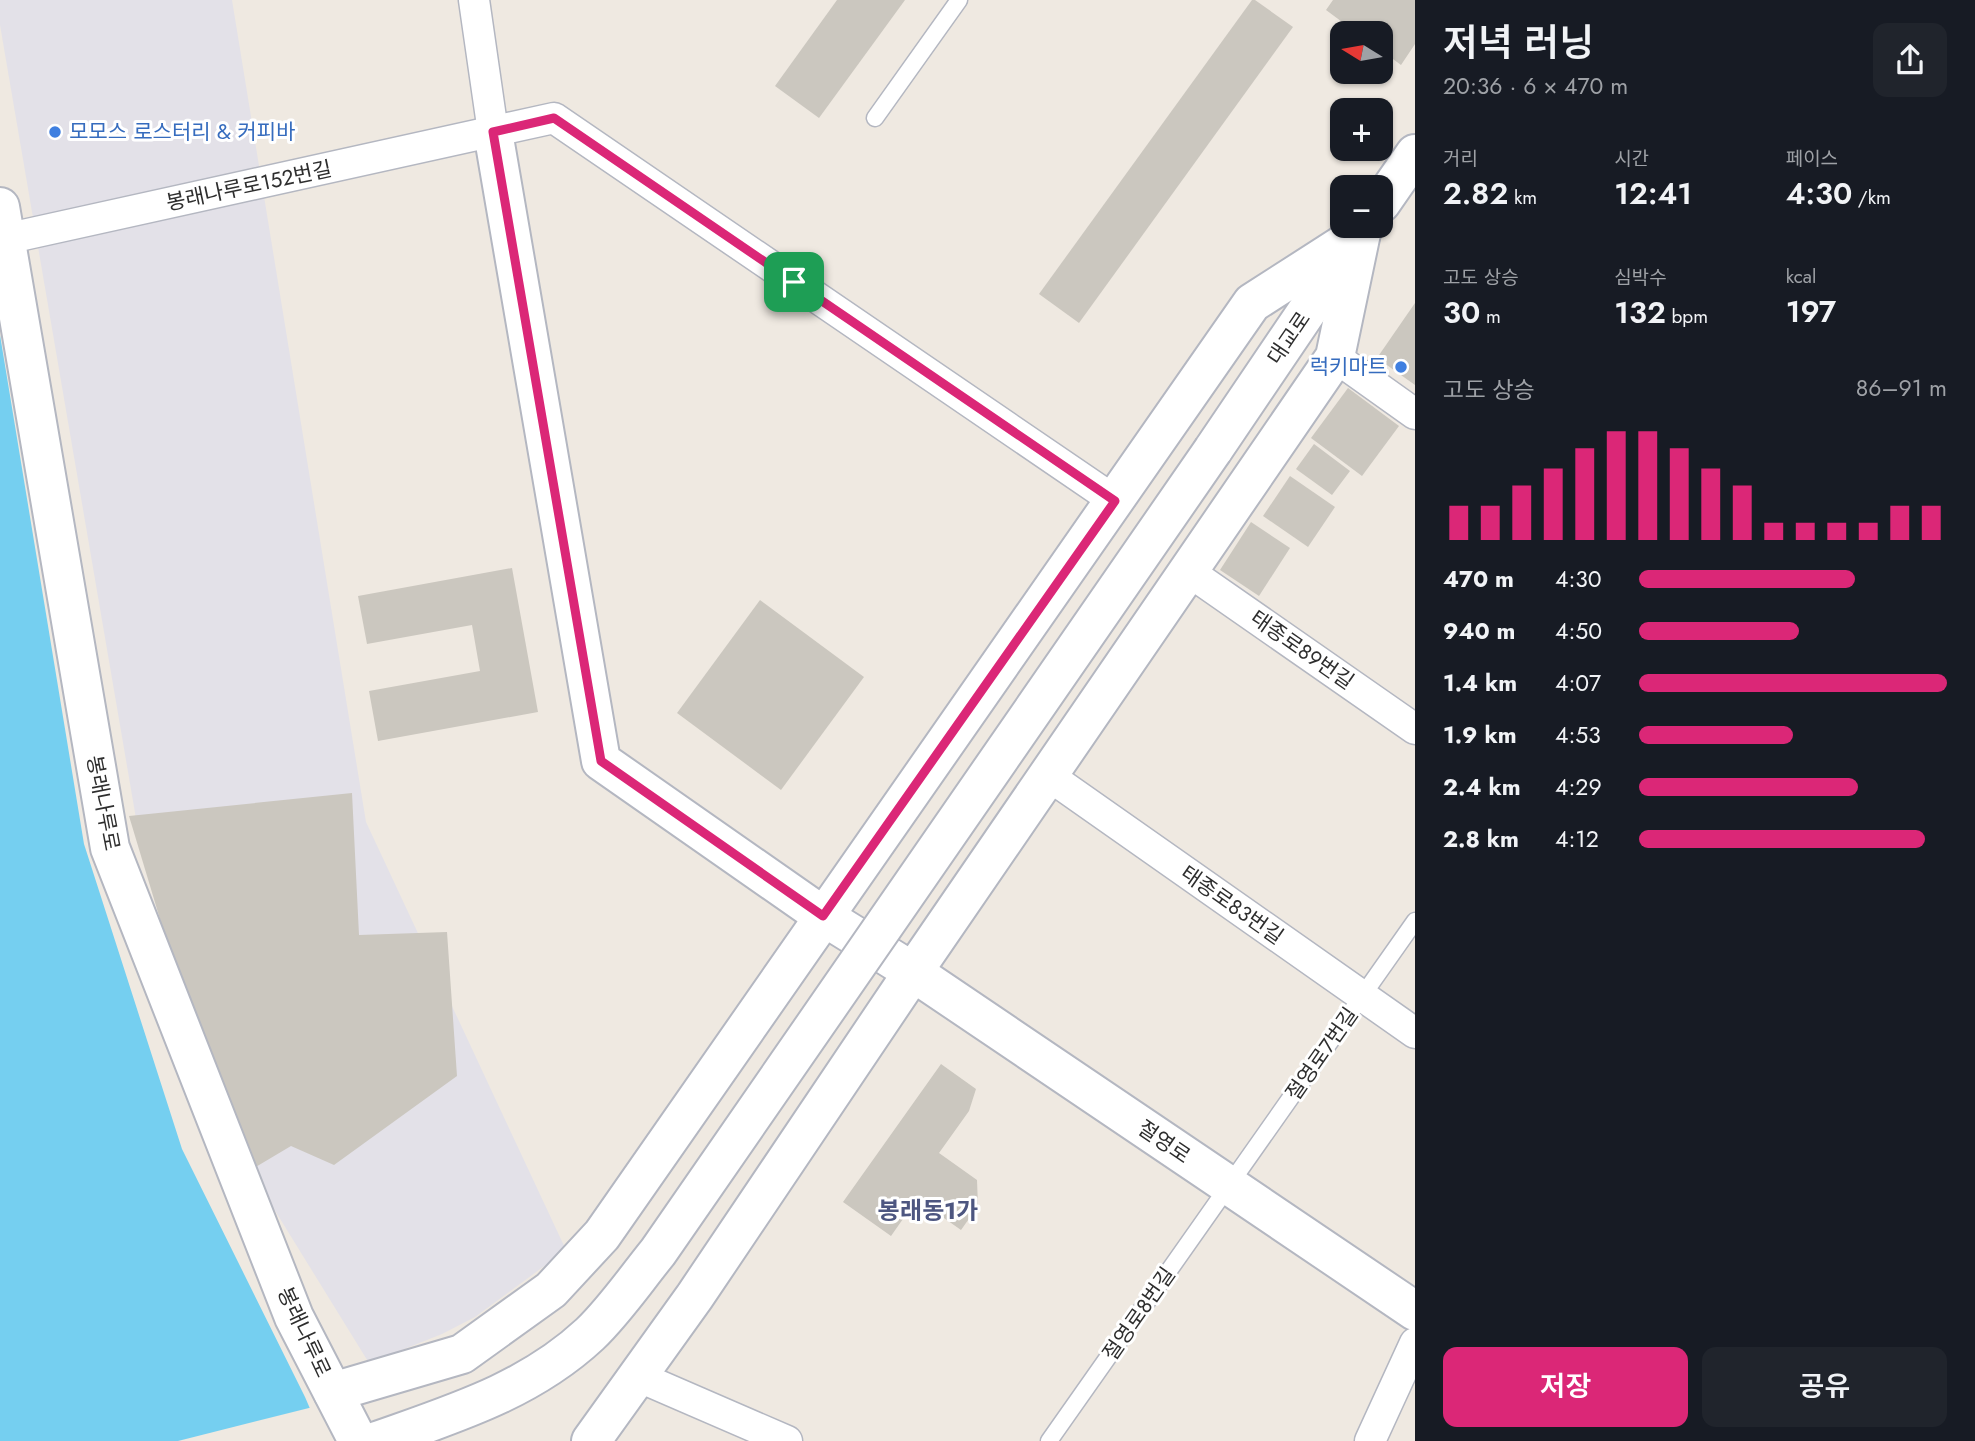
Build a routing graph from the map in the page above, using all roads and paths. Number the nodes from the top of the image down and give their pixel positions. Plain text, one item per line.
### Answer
1 (474, 0) edge
2 (959, 0) edge
3 (876, 118) dead end
4 (493, 132) junction
5 (1415, 154) edge
6 (1393, 186) edge
7 (3, 223) edge
8 (1345, 238) edge
9 (1357, 238) edge
10 (1365, 238) edge
11 (1335, 357) junction
12 (1415, 414) edge
13 (1115, 501) junction
14 (1188, 571) junction
15 (1415, 729) edge
16 (1049, 776) junction
17 (823, 916) junction
18 (1415, 921) edge
19 (913, 972) junction
20 (1362, 996) junction
21 (1415, 1033) edge
22 (1230, 1186) junction
23 (1415, 1311) edge
24 (1415, 1343) edge
25 (637, 1376) junction
26 (333, 1392) junction
27 (358, 1441) edge
28 (377, 1441) edge
29 (590, 1441) edge
30 (787, 1441) edge
31 (1049, 1441) edge
32 (1370, 1441) edge

1 - 4 street
2 - 3 lane
4 - 7 street, 봉래나루로152번길
4 - 13 street, 봉래나루로152번길
4 - 17 main road, 절영로
5 - 6 main road, 대교로
7 - 26 main road, 봉래나루로
8 - 13 main road
9 - 28 main road, 대교로, bridge
10 - 11 main road
11 - 12 street
11 - 14 main road
13 - 17 main road
14 - 15 street, 태종로89번길
14 - 16 main road
16 - 19 main road
16 - 20 street, 태종로83번길
17 - 19 main road, 절영로
17 - 26 main road
18 - 20 lane, 절영로7번길
19 - 22 main road, 절영로
19 - 25 main road
20 - 21 street, 태종로83번길
20 - 22 lane, 절영로7번길
22 - 23 main road, 절영로
22 - 31 lane, 절영로8번길
24 - 32 street
25 - 29 main road
25 - 30 street
26 - 27 main road, 봉래나루로

